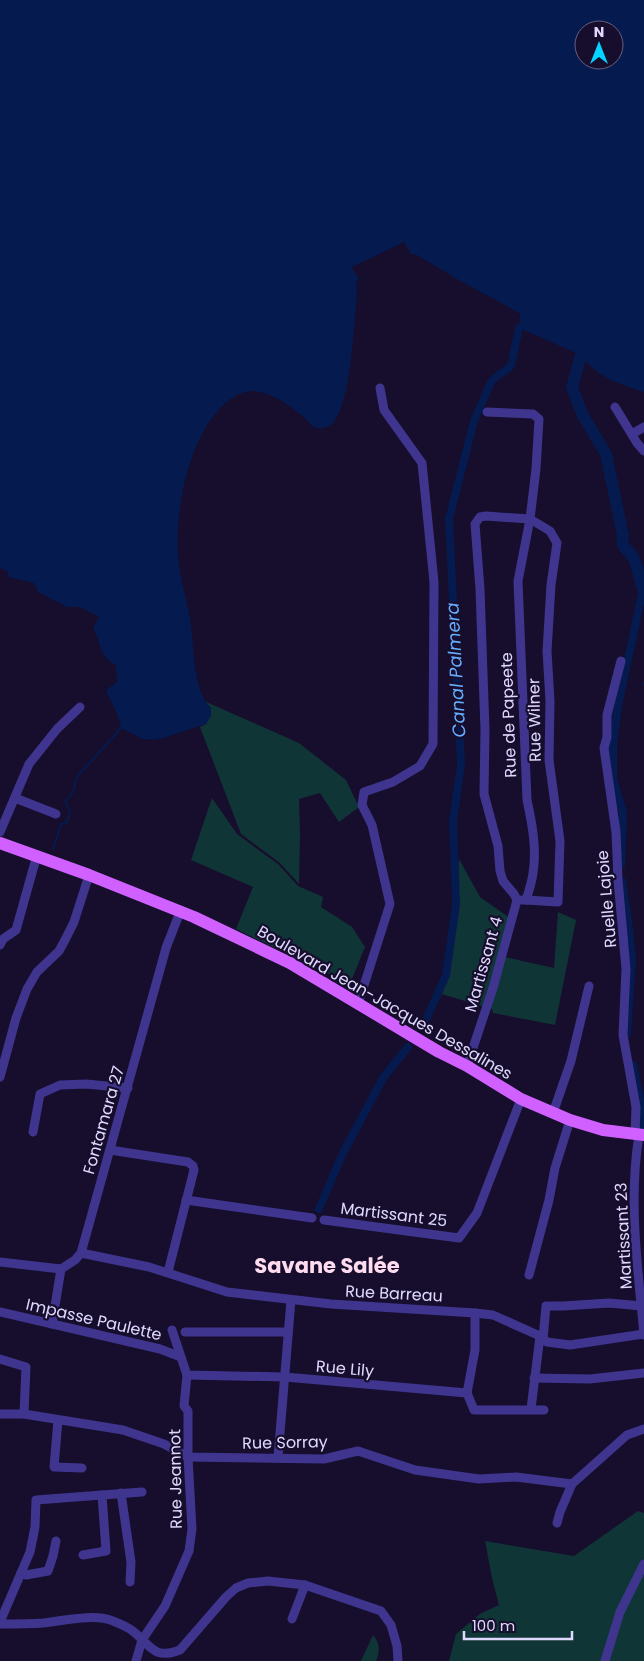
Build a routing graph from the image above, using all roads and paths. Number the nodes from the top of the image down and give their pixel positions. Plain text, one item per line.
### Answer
1 (380, 388) dead end
2 (615, 407) dead end
3 (487, 412) dead end
4 (644, 427) edge
5 (632, 434) junction
6 (644, 451) edge
7 (530, 519) junction
8 (621, 662) dead end
9 (80, 707) dead end
10 (15, 798) junction
11 (56, 814) dead end
12 (0, 832) edge
13 (0, 843) edge
14 (37, 855) junction
15 (89, 875) junction
16 (522, 900) junction
17 (180, 912) junction
18 (0, 945) edge
19 (589, 986) dead end
20 (358, 1004) junction
21 (467, 1066) junction
22 (0, 1077) edge
23 (128, 1088) junction
24 (521, 1099) junction
25 (553, 1114) junction
26 (570, 1120) junction
27 (33, 1132) dead end
28 (639, 1135) edge
29 (110, 1150) junction
30 (186, 1200) junction
31 (312, 1218) dead end
32 (324, 1220) dead end
33 (81, 1253) junction
34 (0, 1262) edge
35 (61, 1269) junction
36 (168, 1272) junction
37 (530, 1275) dead end
38 (642, 1289) edge
39 (291, 1300) junction
40 (642, 1306) junction
41 (0, 1312) edge
42 (475, 1312) junction
43 (52, 1324) junction
44 (172, 1330) dead end
45 (185, 1332) dead end
46 (288, 1332) junction
47 (644, 1335) edge
48 (541, 1337) junction
49 (181, 1357) junction
50 (0, 1359) edge
51 (644, 1373) edge
52 (187, 1375) junction
53 (285, 1377) junction
54 (534, 1378) junction
55 (467, 1393) junction
56 (531, 1409) junction
57 (544, 1410) dead end
58 (0, 1414) edge
59 (24, 1414) junction
60 (58, 1420) junction
61 (644, 1429) edge
62 (188, 1457) junction
63 (278, 1457) junction
64 (82, 1468) dead end
65 (572, 1484) junction
66 (142, 1492) dead end
67 (121, 1493) junction
68 (102, 1495) junction
69 (557, 1523) dead end
70 (56, 1540) dead end
71 (83, 1555) dead end
72 (644, 1564) edge
73 (21, 1573) junction
74 (130, 1582) dead end
75 (305, 1585) junction
76 (292, 1618) dead end
77 (0, 1623) edge
78 (142, 1640) junction
79 (136, 1661) edge
80 (398, 1661) edge
81 (604, 1661) edge

1 - 20 street
2 - 5 street
3 - 7 street, Rue de Papeete
4 - 5 street
5 - 6 street
7 - 16 street, Rue de Papeete
7 - 16 street, Rue Wilner
7 - 16 street
8 - 28 street, Ruelle Lajoie
9 - 10 street
10 - 11 street
10 - 12 street
13 - 14 main road, Boulevard Jean-Jacques Dessalines
14 - 15 main road, Boulevard Jean-Jacques Dessalines
14 - 18 street
15 - 17 main road, Boulevard Jean-Jacques Dessalines
15 - 22 street
16 - 21 street, Martissant 4
17 - 20 main road, Boulevard Jean-Jacques Dessalines
17 - 23 street, Fontamara 27
19 - 25 street
20 - 21 main road, Boulevard Jean-Jacques Dessalines
21 - 24 main road, Boulevard Jean-Jacques Dessalines
23 - 27 street
23 - 29 street, Fontamara 27
24 - 25 main road, Boulevard Jean-Jacques Dessalines
24 - 32 street, Martissant 25
25 - 26 main road, Boulevard Jean-Jacques Dessalines
26 - 28 main road, Boulevard Jean-Jacques Dessalines
26 - 37 street
28 - 38 street, Martissant 23
29 - 30 street
29 - 33 street, Fontamara 27
30 - 31 street
30 - 36 street
33 - 35 street
33 - 36 street, Rue Barreau
34 - 35 street
35 - 43 street
36 - 39 street, Rue Barreau
38 - 40 street, Martissant 23
39 - 42 street, Rue Barreau
39 - 46 street
40 - 47 street, Martissant 23
40 - 48 street
41 - 43 street, Impasse Paulette
42 - 48 street, Rue Barreau
42 - 55 street
43 - 49 street, Impasse Paulette
44 - 49 street
45 - 46 street
46 - 53 street
47 - 48 street, Rue Barreau
48 - 54 street
49 - 52 street
50 - 59 street
51 - 54 street
52 - 53 street, Rue Lily
52 - 62 street, Rue Jeannot
53 - 55 street, Rue Lily
53 - 63 street
54 - 56 street
55 - 56 street
56 - 57 street
58 - 59 street, Rue Sorray
59 - 60 street, Rue Sorray
60 - 62 street, Rue Sorray
60 - 64 street
61 - 65 street
62 - 63 street, Rue Sorray
62 - 78 street, Rue Jeannot
63 - 65 street, Rue Sorray
65 - 69 street
66 - 67 street
67 - 68 street
67 - 74 street
68 - 71 street
68 - 73 street
70 - 73 street
72 - 81 street
73 - 77 street
75 - 76 street
75 - 78 street
75 - 80 street
77 - 78 street
78 - 79 street, Rue Jeannot

